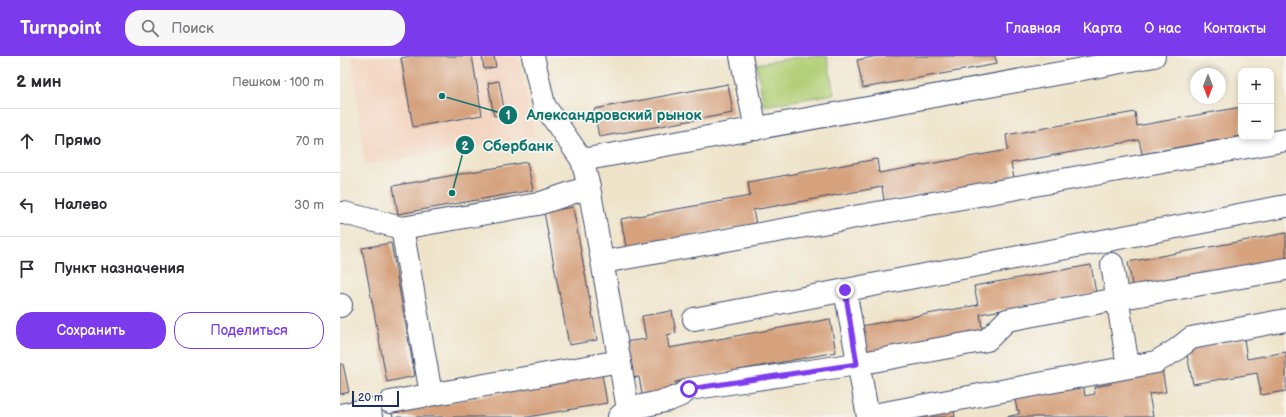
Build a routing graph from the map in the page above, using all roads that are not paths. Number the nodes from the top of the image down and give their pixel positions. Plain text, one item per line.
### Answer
1 (533, 56) edge
2 (741, 56) edge
3 (1154, 56) edge
4 (756, 128) junction
5 (1286, 140) edge
6 (582, 160) junction
7 (589, 187) junction
8 (1286, 206) edge
9 (340, 213) edge
10 (402, 228) junction
11 (1111, 255) junction
12 (603, 262) junction
13 (1286, 269) edge
14 (845, 290) junction
15 (1117, 299) junction
16 (694, 319) dead end
17 (1286, 320) edge
18 (620, 361) junction
19 (857, 364) junction
20 (1128, 367) junction
21 (431, 394) junction
22 (390, 402) dead end
23 (624, 413) edge
24 (340, 416) edge
25 (868, 416) edge
26 (371, 417) edge

1 - 6 lane
2 - 4 lane
3 - 4 lane
4 - 6 lane
5 - 12 lane
6 - 7 lane
7 - 10 lane
7 - 12 lane
8 - 11 lane
9 - 10 lane
10 - 21 lane
11 - 14 lane
11 - 15 lane
12 - 18 lane
13 - 15 lane
14 - 16 lane
14 - 19 lane
15 - 19 lane
15 - 20 lane
17 - 20 lane
18 - 21 lane
18 - 23 lane
19 - 23 lane
19 - 25 lane
20 - 25 lane
21 - 22 lane
24 - 26 lane

